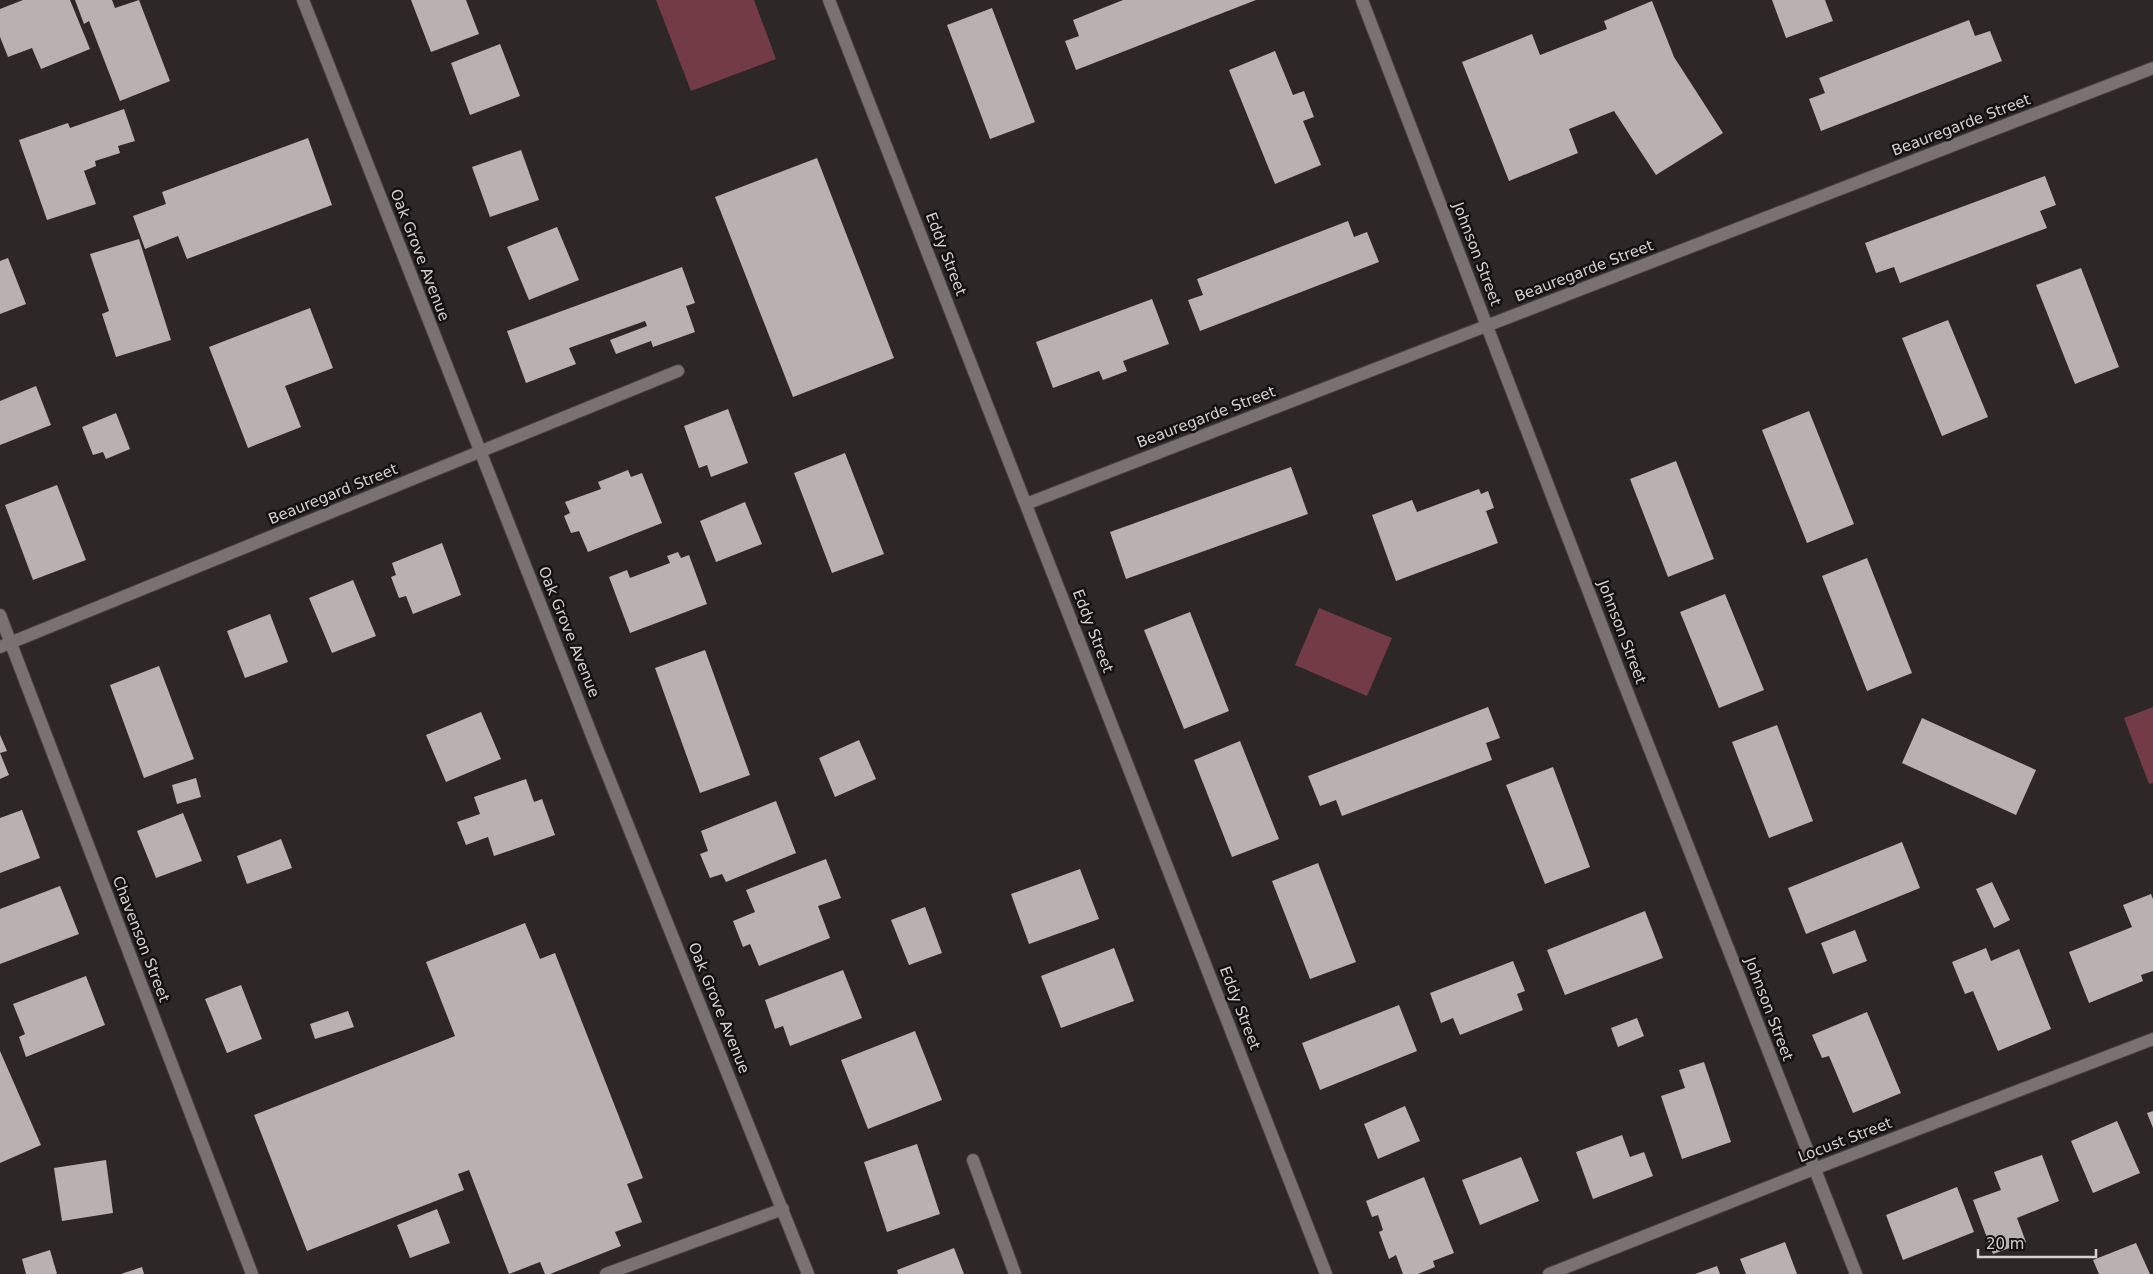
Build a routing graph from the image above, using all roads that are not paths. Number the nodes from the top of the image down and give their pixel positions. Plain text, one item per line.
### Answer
1 (303, 0) edge
2 (829, 0) edge
3 (1362, 0) edge
4 (2153, 68) edge
5 (1487, 326) junction
6 (678, 371) dead end
7 (480, 451) junction
8 (1026, 504) junction
9 (0, 615) edge
10 (5, 644) edge
11 (2153, 1039) edge
12 (973, 1160) dead end
13 (1814, 1169) junction
14 (782, 1209) junction
15 (252, 1274) edge
16 (606, 1274) edge
17 (808, 1274) edge
18 (1015, 1274) edge
19 (1326, 1274) edge
20 (1549, 1274) edge
21 (1856, 1274) edge

1 - 7 street, Oak Grove Avenue
2 - 8 street, Eddy Street
3 - 5 street, Johnson Street
4 - 5 street, Beauregarde Street
5 - 8 street, Beauregarde Street
5 - 13 street, Johnson Street
6 - 7 street, Beauregard Street
7 - 10 street, Beauregard Street
7 - 14 street, Oak Grove Avenue
8 - 19 street, Eddy Street
9 - 10 street, Chavenson Street
10 - 15 street, Chavenson Street
11 - 13 street, Locust Street
12 - 18 street
13 - 20 street, Locust Street
13 - 21 street, Johnson Street
14 - 16 street
14 - 17 street, Oak Grove Avenue

